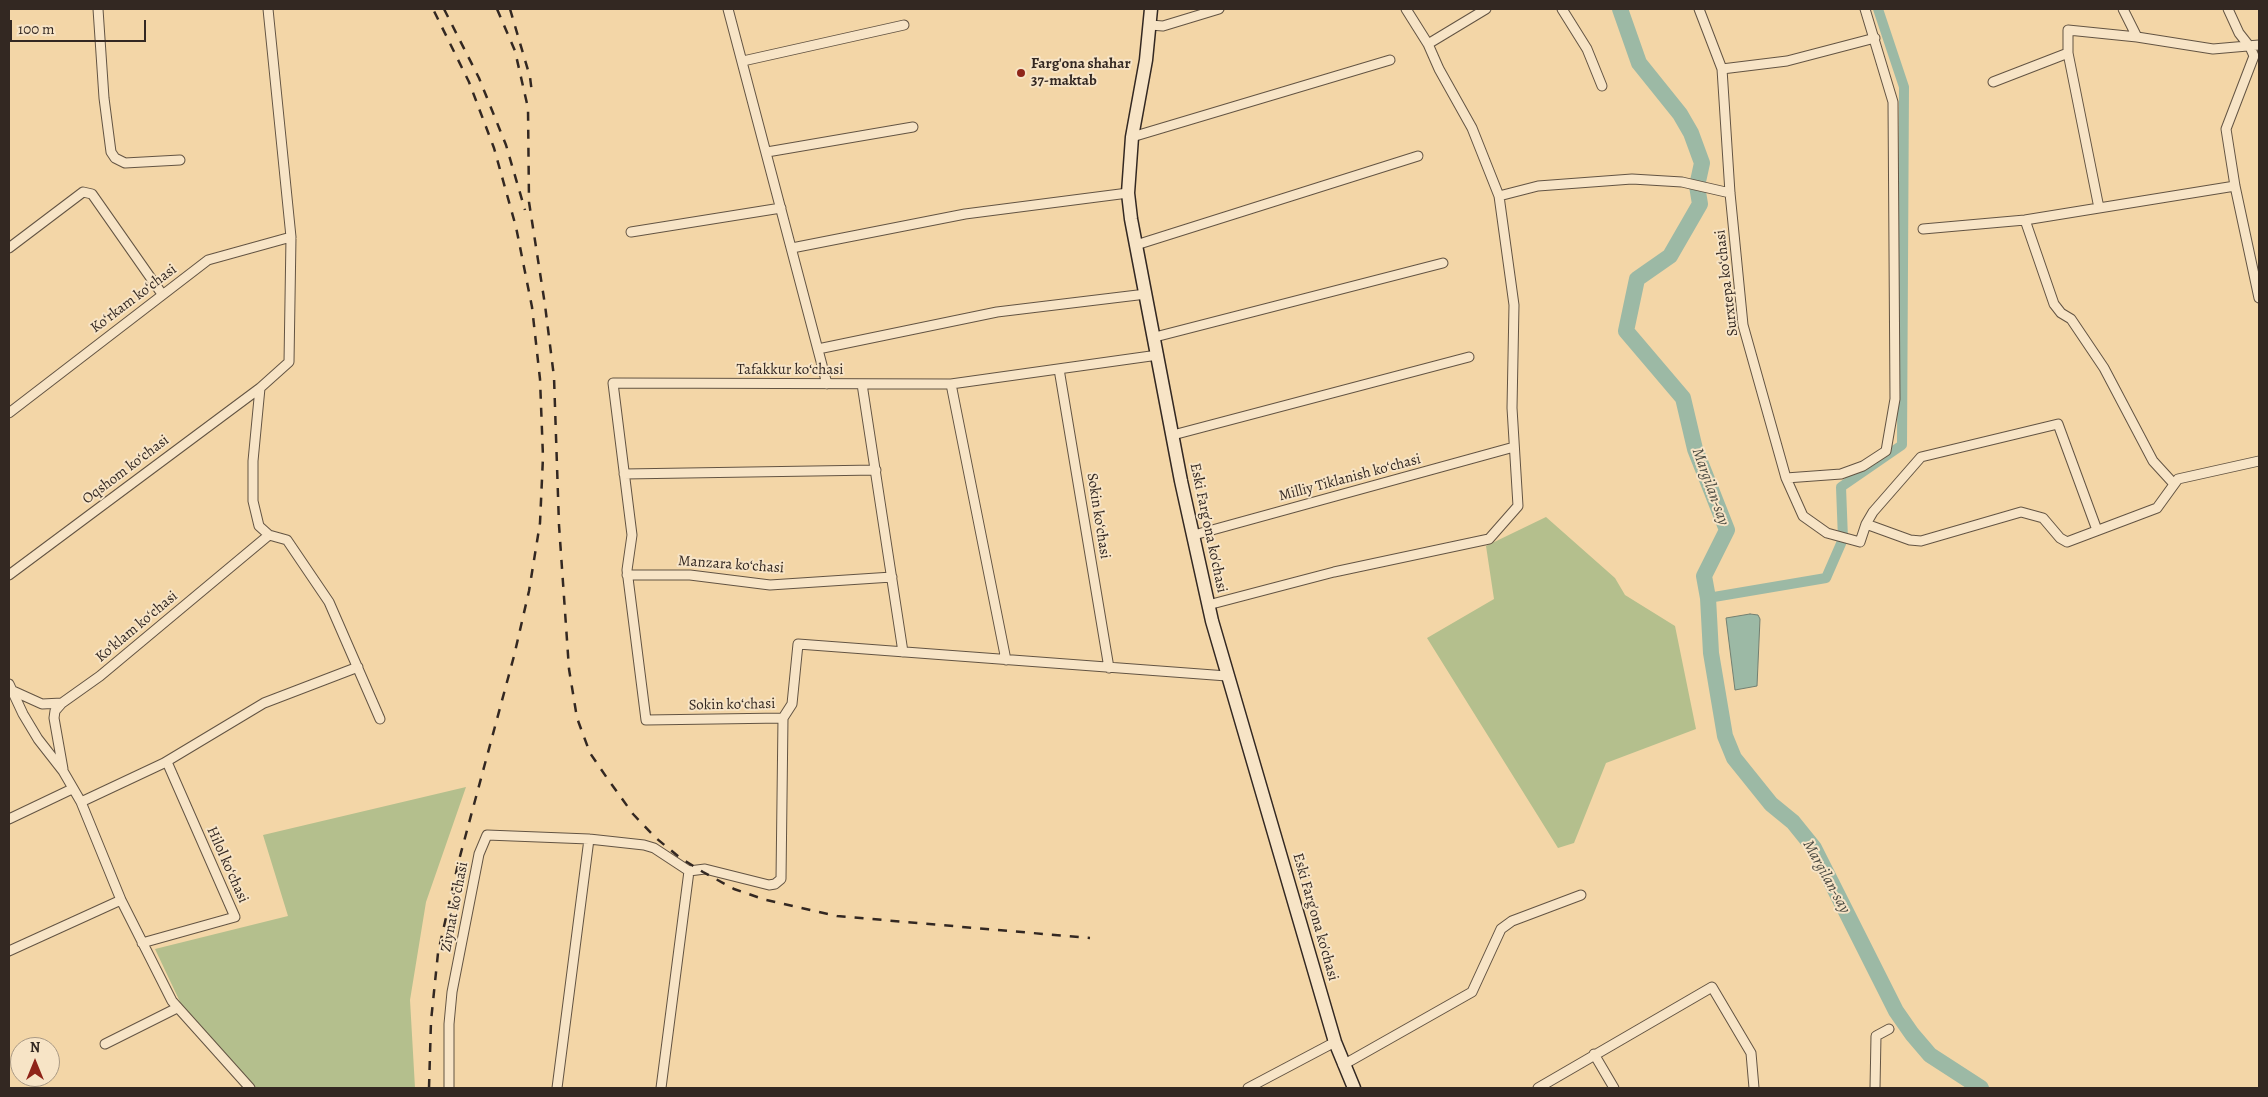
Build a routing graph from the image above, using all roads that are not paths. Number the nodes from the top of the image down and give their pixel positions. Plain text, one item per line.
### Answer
1 (98, 9) edge
2 (268, 9) edge
3 (728, 9) edge
4 (1151, 9) edge
5 (1219, 9) edge
6 (1406, 9) edge
7 (1486, 9) edge
8 (1562, 9) edge
9 (1700, 9) edge
10 (1865, 9) edge
11 (2123, 9) edge
12 (2228, 9) edge
13 (1150, 25) junction
14 (904, 26) dead end
15 (2137, 37) junction
16 (1874, 38) junction
17 (1428, 44) junction
18 (2255, 46) edge
19 (2068, 53) junction
20 (1390, 60) dead end
21 (743, 61) junction
22 (1722, 69) junction
23 (1993, 82) dead end
24 (1602, 86) dead end
25 (913, 127) dead end
26 (1132, 137) junction
27 (767, 152) junction
28 (1418, 156) dead end
29 (180, 160) dead end
30 (2234, 186) junction
31 (1128, 193) junction
32 (1730, 193) junction
33 (1499, 196) junction
34 (781, 208) junction
35 (2100, 208) junction
36 (2025, 220) junction
37 (1923, 229) dead end
38 (631, 232) dead end
39 (291, 237) junction
40 (1136, 244) junction
41 (9, 248) edge
42 (792, 248) junction
43 (1443, 263) dead end
44 (162, 294) junction
45 (1146, 294) junction
46 (2259, 298) edge
47 (1155, 337) junction
48 (818, 349) junction
49 (1158, 355) junction
50 (1469, 357) dead end
51 (1059, 369) junction
52 (827, 384) junction
53 (862, 384) junction
54 (951, 384) junction
55 (260, 388) junction
56 (9, 413) edge
57 (1173, 436) junction
58 (1514, 447) junction
59 (2259, 461) edge
60 (876, 470) junction
61 (624, 474) junction
62 (1786, 478) junction
63 (2174, 484) junction
64 (1866, 524) junction
65 (2097, 530) junction
66 (269, 535) junction
67 (1194, 535) junction
68 (9, 575) edge
69 (627, 575) junction
70 (892, 578) junction
71 (1208, 605) junction
72 (903, 652) junction
73 (1006, 660) junction
74 (358, 667) junction
75 (1109, 668) junction
76 (1227, 676) junction
77 (10, 687) edge
78 (62, 703) junction
79 (783, 718) junction
80 (380, 719) dead end
81 (167, 762) junction
82 (63, 771) junction
83 (72, 789) junction
84 (81, 802) junction
85 (9, 819) edge
86 (589, 839) junction
87 (689, 871) junction
88 (1581, 895) dead end
89 (121, 900) junction
90 (142, 943) junction
91 (9, 951) edge
92 (177, 1008) junction
93 (1889, 1029) dead end
94 (1334, 1042) junction
95 (105, 1044) dead end
96 (1594, 1054) junction
97 (1343, 1065) junction
98 (250, 1088) edge
99 (449, 1088) edge
100 (558, 1088) edge
101 (662, 1088) edge
102 (1248, 1088) edge
103 (1354, 1088) edge
104 (1538, 1088) edge
105 (1614, 1088) edge
106 (1754, 1088) edge
107 (1875, 1088) edge

1 - 29 street
2 - 39 street, Oqshom koʻchasi
3 - 21 street
4 - 13 main road, Eski Farg'ona ko'chasi
5 - 13 street
6 - 17 street
7 - 17 street
8 - 24 street
9 - 22 street, Surxtepa koʻchasi
10 - 16 street
11 - 15 street
12 - 18 street
13 - 26 main road, Eski Farg'ona ko'chasi
14 - 21 street
15 - 18 street
15 - 19 street
16 - 22 street
16 - 62 street
17 - 33 street
18 - 30 street
19 - 23 street
19 - 35 street
20 - 26 street
21 - 27 street
22 - 32 street, Surxtepa koʻchasi
25 - 27 street
26 - 31 main road, Eski Farg'ona ko'chasi
27 - 34 street
28 - 40 street
30 - 35 street
30 - 46 street
31 - 40 main road, Eski Farg'ona ko'chasi
31 - 42 street
32 - 33 street
32 - 62 street, Surxtepa koʻchasi
33 - 58 street
34 - 38 street
34 - 42 street
35 - 36 street
36 - 37 street
36 - 63 street
39 - 44 street, Koʻrkam koʻchasi
39 - 55 street, Oqshom koʻchasi
40 - 45 main road, Eski Farg'ona ko'chasi
41 - 44 street
42 - 48 street
43 - 47 street
44 - 56 street, Koʻrkam koʻchasi
45 - 47 main road, Eski Farg'ona ko'chasi
45 - 48 street
47 - 49 main road, Eski Farg'ona ko'chasi
48 - 52 street
49 - 51 street, Tafakkur koʻchasi
49 - 57 main road, Eski Farg'ona ko'chasi
50 - 57 street
51 - 54 street, Tafakkur koʻchasi
51 - 75 street, Sokin koʻchasi
52 - 53 street, Tafakkur koʻchasi
52 - 61 street, Tafakkur koʻchasi
53 - 54 street, Tafakkur koʻchasi
53 - 60 street
54 - 73 street
55 - 66 street
55 - 68 street, Oqshom koʻchasi
57 - 67 main road, Eski Farg'ona ko'chasi
58 - 67 street, Milliy Tiklanish koʻchasi
58 - 71 street
59 - 63 street
60 - 61 street
60 - 70 street
61 - 69 street, Tafakkur koʻchasi
62 - 64 street, Surxtepa koʻchasi
63 - 65 street
64 - 65 street
64 - 65 street
66 - 74 street
66 - 78 street, Koʻklam koʻchasi
67 - 71 main road, Eski Farg'ona ko'chasi
69 - 70 street, Manzara koʻchasi
69 - 79 street, Sokin koʻchasi
70 - 72 street
71 - 76 main road, Eski Farg'ona ko'chasi
72 - 73 street, Sokin koʻchasi
72 - 79 street, Sokin koʻchasi
73 - 75 street, Sokin koʻchasi
74 - 80 street
74 - 81 street
75 - 76 street, Sokin koʻchasi
76 - 94 main road, Eski Farg'ona ko'chasi
77 - 78 street
77 - 82 street
78 - 82 street
79 - 87 street
81 - 84 street
81 - 90 street, Hilol koʻchasi
82 - 83 street
83 - 84 street
83 - 85 street
84 - 89 street
86 - 87 street, Ziynat koʻchasi
86 - 99 street, Ziynat koʻchasi
86 - 100 street
87 - 101 street
88 - 97 street
89 - 90 street
89 - 91 street
90 - 92 street
92 - 95 street
92 - 98 street
93 - 107 street
94 - 97 main road, Eski Farg'ona ko'chasi
94 - 102 street
96 - 104 street
96 - 105 street
96 - 106 street
97 - 103 main road, Eski Farg'ona ko'chasi

